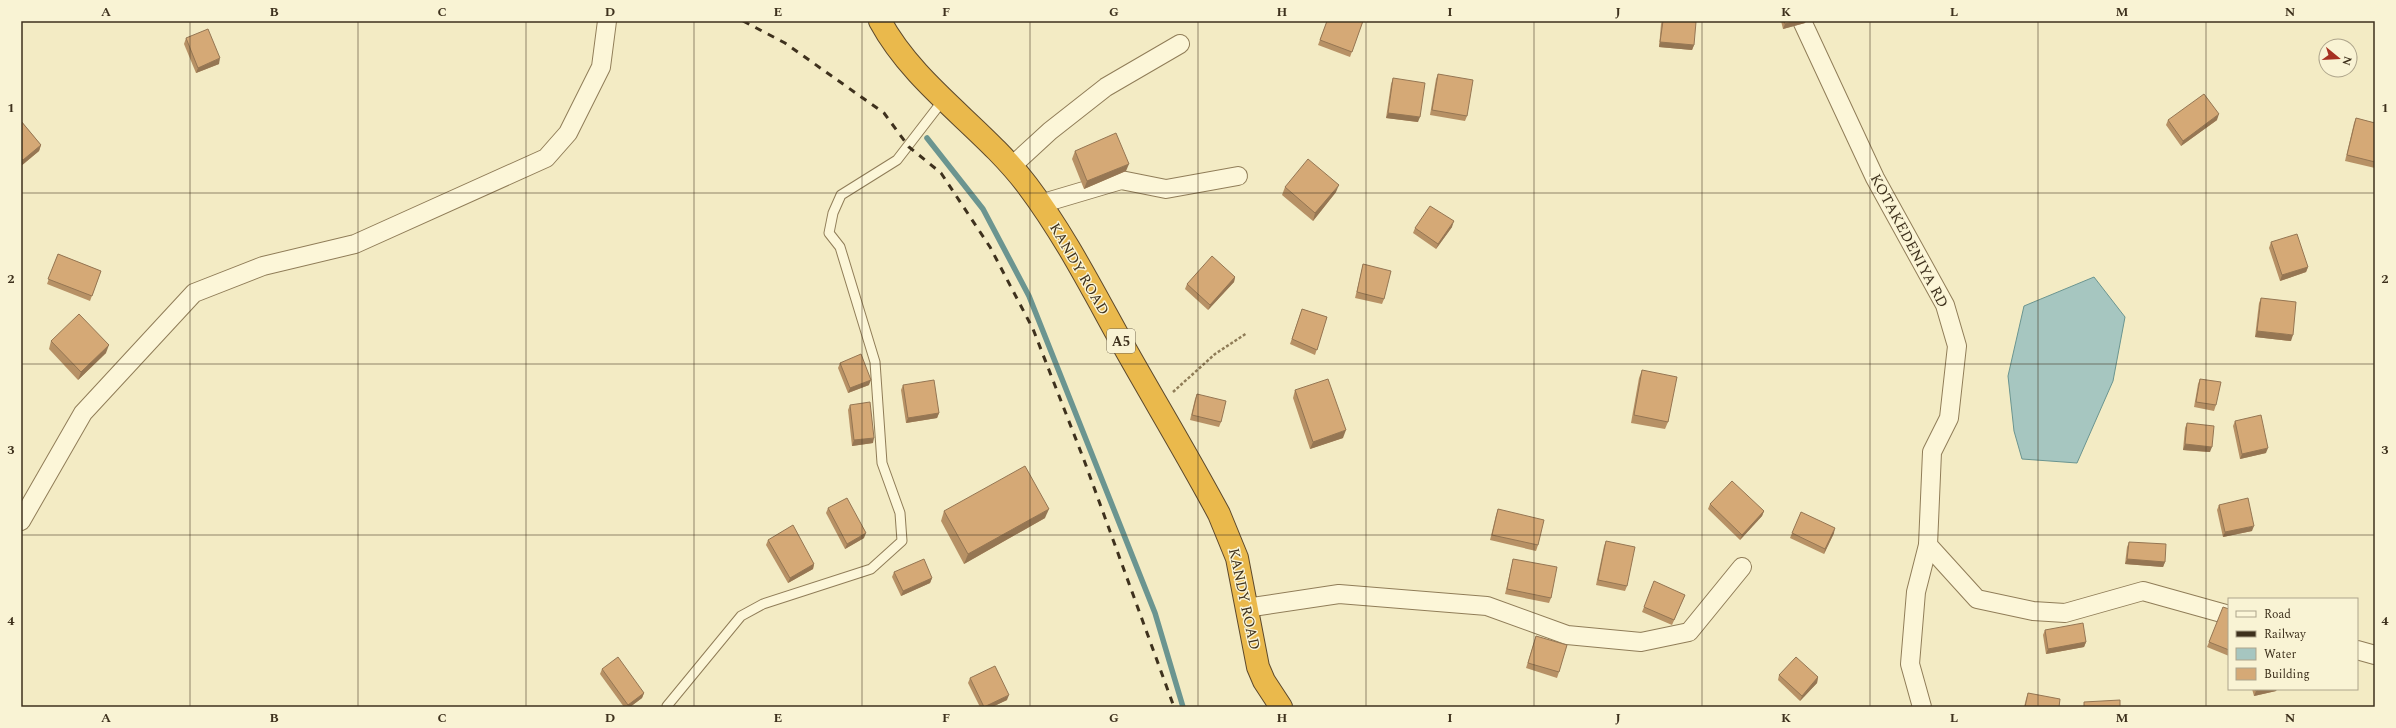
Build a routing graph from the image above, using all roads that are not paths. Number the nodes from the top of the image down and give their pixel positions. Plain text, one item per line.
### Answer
1 (607, 21) edge
2 (880, 21) edge
3 (1802, 21) edge
4 (1180, 44) dead end
5 (944, 99) junction
6 (1012, 166) junction
7 (1238, 176) dead end
8 (1040, 204) junction
9 (21, 521) edge
10 (1928, 545) junction
11 (1742, 567) dead end
12 (1246, 608) junction
13 (2228, 615) edge
14 (2358, 650) edge
15 (2375, 655) edge
16 (667, 706) dead end
17 (1281, 707) edge
18 (1922, 707) edge

1 - 9 street
2 - 5 highway, KANDY ROAD / A5
3 - 10 street, KOTAKEDENIYA RD
4 - 6 street
5 - 6 highway, KANDY ROAD / A5
5 - 16 lane
6 - 8 highway, KANDY ROAD / A5
7 - 8 street
8 - 12 highway, KANDY ROAD / A5
10 - 13 street
10 - 18 street, KOTAKEDENIYA RD
11 - 12 street
12 - 17 highway, KANDY ROAD / A5
14 - 15 street

